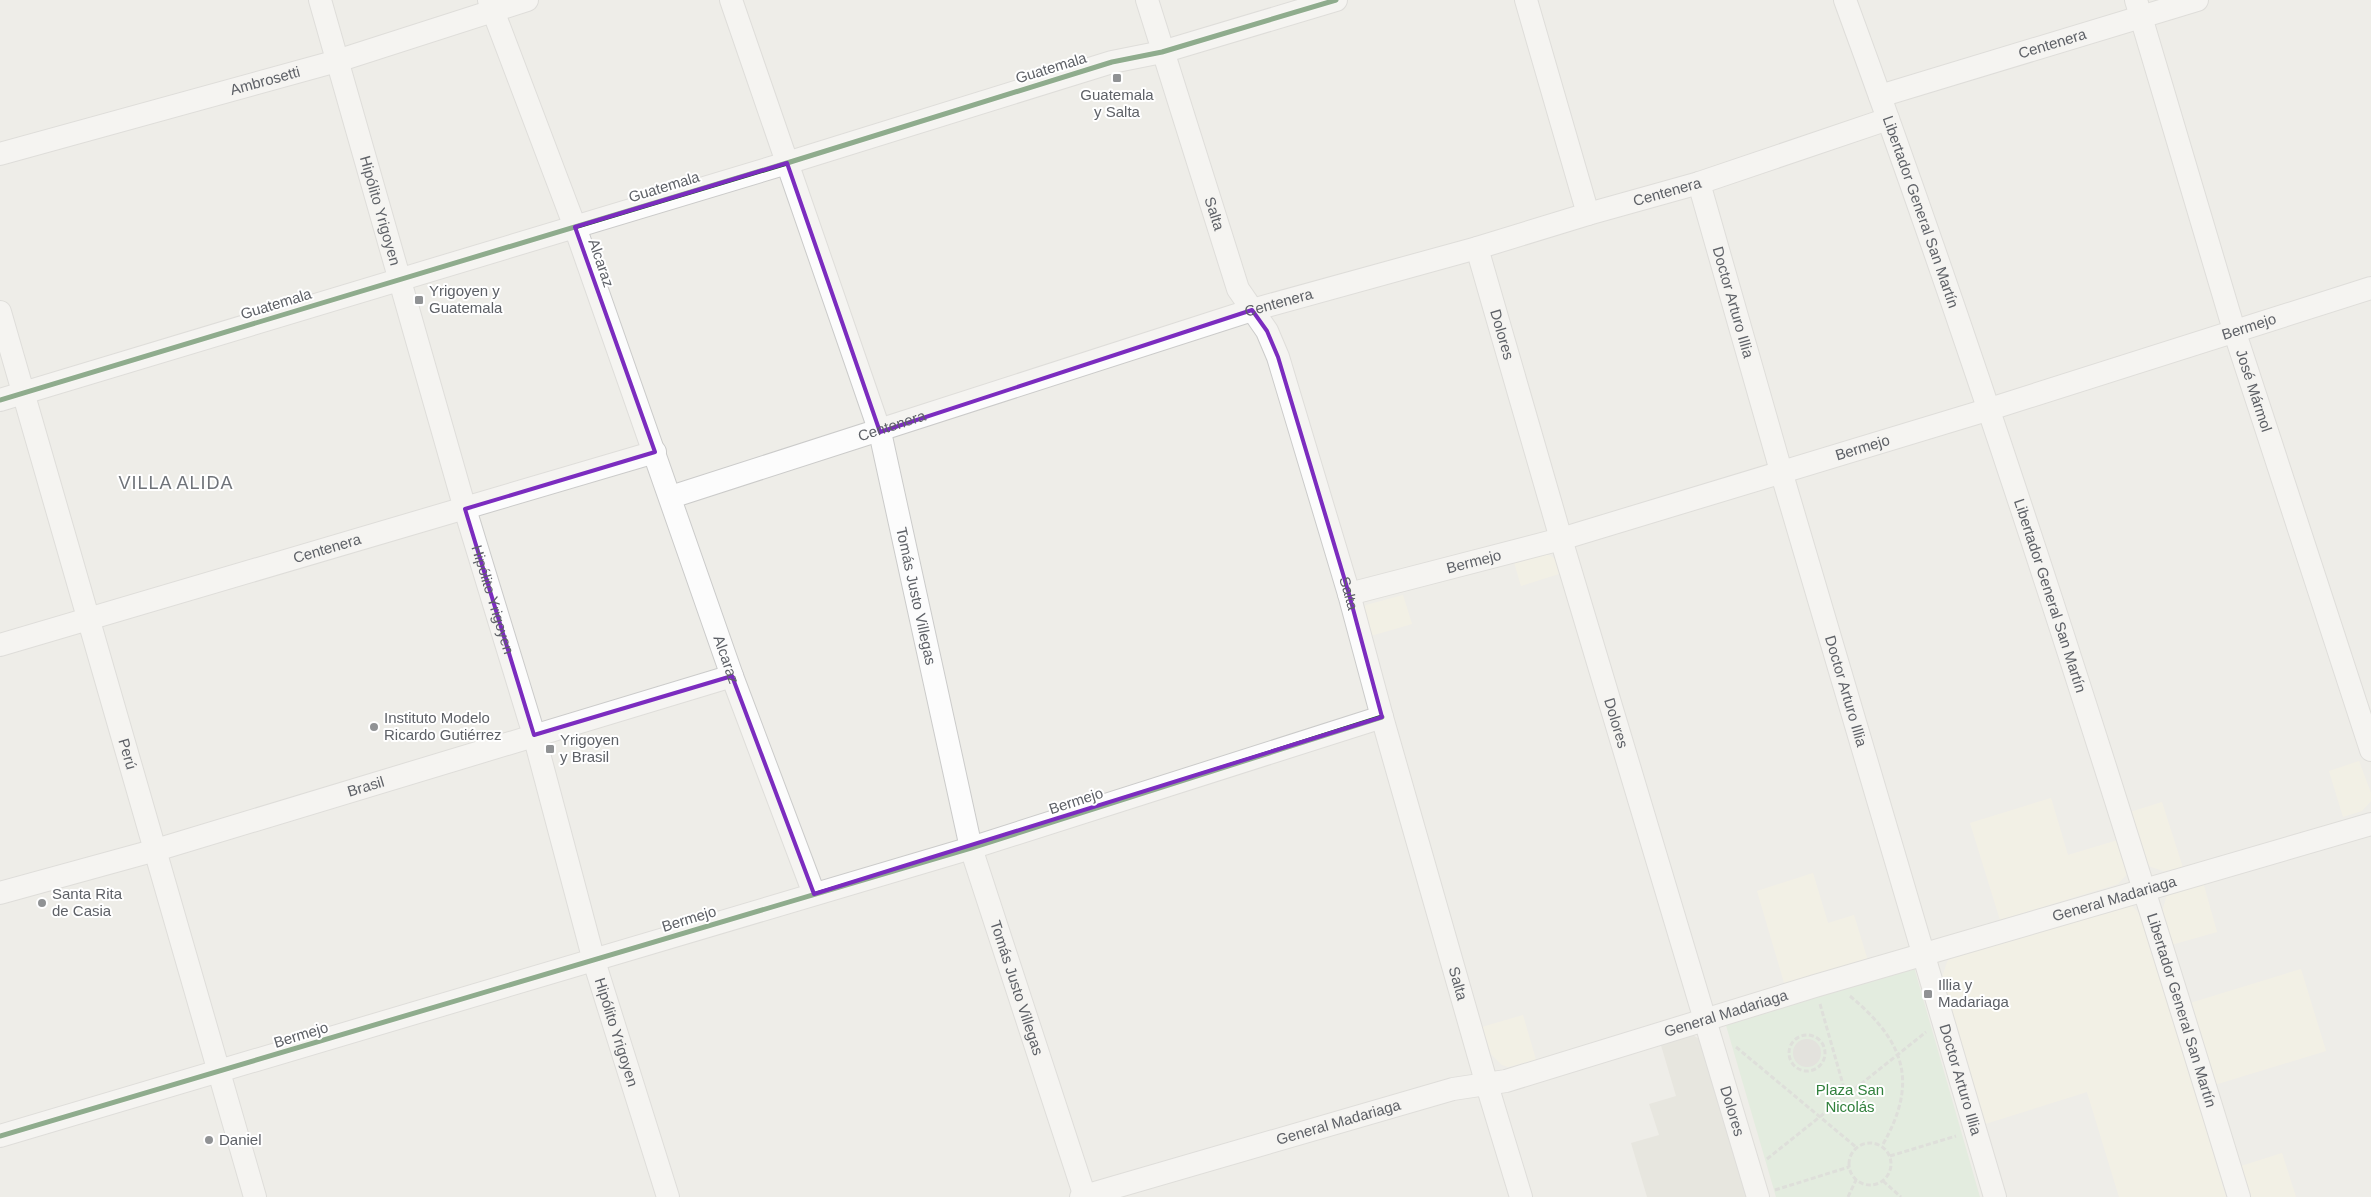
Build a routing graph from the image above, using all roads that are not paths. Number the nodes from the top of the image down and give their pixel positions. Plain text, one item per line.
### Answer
1 (320, 0) edge
2 (527, 0) edge
3 (731, 0) edge
4 (1147, 0) edge
5 (1336, 0) edge
6 (1526, 0) edge
7 (1845, 0) edge
8 (2196, 0) edge
9 (491, 6) edge
10 (2139, 9) edge
11 (1162, 52) junction
12 (337, 61) junction
13 (1880, 96) junction
14 (1888, 119) junction
15 (0, 154) edge
16 (787, 163) junction
17 (1699, 183) junction
18 (1588, 214) junction
19 (575, 227) junction
20 (1476, 248) junction
21 (400, 279) junction
22 (2371, 288) edge
23 (1252, 310) junction
24 (0, 312) edge
25 (2234, 330) junction
26 (24, 393) junction
27 (0, 400) edge
28 (1990, 409) junction
29 (880, 432) junction
30 (655, 452) junction
31 (1781, 471) junction
32 (671, 497) junction
33 (465, 509) junction
34 (1561, 539) junction
35 (1349, 594) junction
36 (89, 618) junction
37 (0, 645) edge
38 (732, 676) junction
39 (1382, 717) junction
40 (534, 734) junction
41 (2371, 750) edge
42 (2371, 824) edge
43 (971, 848) junction
44 (156, 850) junction
45 (2145, 890) junction
46 (0, 893) edge
47 (814, 894) junction
48 (1924, 954) junction
49 (594, 961) junction
50 (1705, 1021) junction
51 (220, 1072) junction
52 (1487, 1085) junction
53 (0, 1136) edge
54 (1758, 1196) edge
55 (256, 1197) edge
56 (668, 1197) edge
57 (1084, 1197) edge
58 (1521, 1197) edge
59 (1995, 1197) edge
60 (2239, 1197) edge

1 - 12 street, Hipólito Yrigoyen
2 - 9 street, Ambrosetti
3 - 16 street, Tomás Justo Villegas
4 - 11 street, Salta
5 - 11 street, Guatemala
6 - 18 street
7 - 13 street, Libertador General San Martín
8 - 10 street, Centenera
9 - 12 street, Ambrosetti
9 - 19 street, Alcaraz
10 - 13 street, Centenera
10 - 25 street, José Mármol
11 - 16 street, Guatemala
11 - 23 street, Salta
12 - 15 street, Ambrosetti
12 - 21 street, Hipólito Yrigoyen
13 - 14 street, Libertador General San Martín
14 - 17 street, Centenera
14 - 28 street, Libertador General San Martín
16 - 19 street, Guatemala
16 - 29 street, Tomás Justo Villegas
17 - 18 street, Centenera
17 - 31 street, Doctor Arturo Illia
18 - 20 street, Centenera
19 - 21 street, Guatemala
19 - 30 street, Alcaraz
20 - 23 street, Centenera
20 - 34 street, Dolores
21 - 26 street, Guatemala
21 - 33 street, Hipólito Yrigoyen
22 - 25 street, Bermejo
23 - 29 street, Centenera
23 - 35 street, Salta
24 - 26 street, Perú
25 - 28 street, Bermejo
25 - 41 street, José Mármol
26 - 27 street, Guatemala
26 - 36 street, Perú
28 - 31 street, Bermejo
28 - 45 street, Libertador General San Martín
29 - 32 street, Centenera
29 - 43 street, Tomás Justo Villegas
30 - 32 street, Alcaraz
30 - 33 street, Centenera
31 - 34 street, Bermejo
31 - 48 street, Doctor Arturo Illia
32 - 38 street, Alcaraz
33 - 36 street, Centenera
33 - 40 street, Hipólito Yrigoyen
34 - 35 street, Bermejo
34 - 50 street, Dolores
35 - 39 street, Salta
36 - 37 street, Centenera
36 - 44 street, Perú
38 - 40 street, Brasil
38 - 47 street, Alcaraz
39 - 43 street, Bermejo
39 - 52 street, Salta
40 - 44 street, Brasil
40 - 49 street, Hipólito Yrigoyen
42 - 45 street, General Madariaga
43 - 47 street, Bermejo
43 - 57 street, Tomás Justo Villegas
44 - 46 street, Brasil
44 - 51 street, Perú
45 - 48 street, General Madariaga
45 - 60 street, Libertador General San Martín
47 - 49 street, Bermejo
48 - 50 street, General Madariaga
48 - 59 street, Doctor Arturo Illia
49 - 51 street, Bermejo
49 - 56 street, Hipólito Yrigoyen
50 - 52 street, General Madariaga
50 - 54 street, Dolores
51 - 53 street, Bermejo
51 - 55 street, Perú
52 - 57 street, General Madariaga
52 - 58 street, Salta

